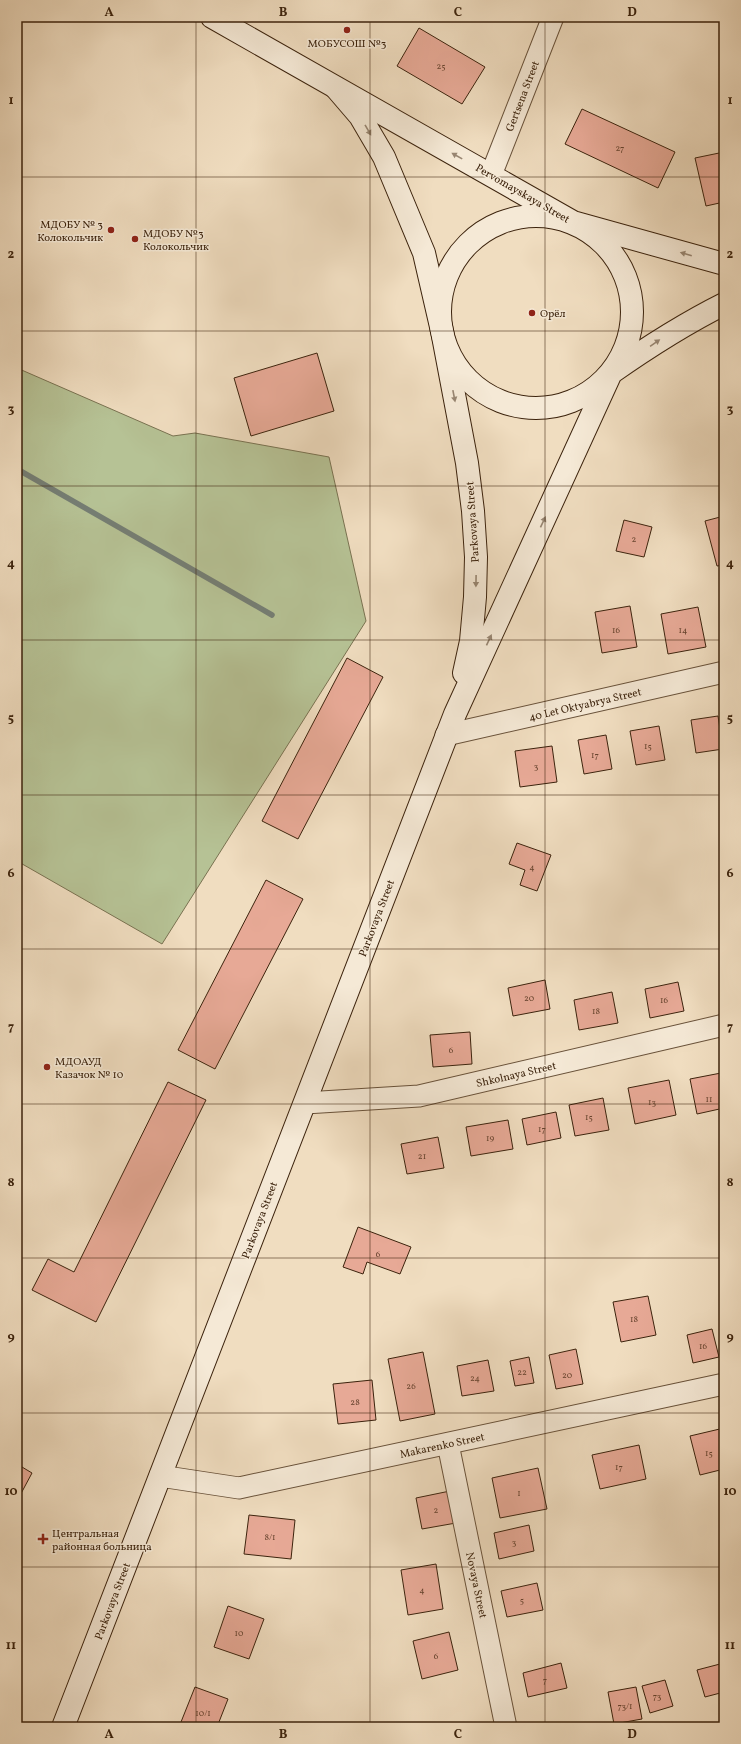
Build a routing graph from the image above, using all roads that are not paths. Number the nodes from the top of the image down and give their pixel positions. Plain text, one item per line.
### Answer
1 (212, 17) edge
2 (553, 17) edge
3 (336, 88) junction
4 (491, 174) junction
5 (573, 222) junction
6 (724, 264) edge
7 (724, 304) edge
8 (442, 331) junction
9 (611, 373) junction
10 (724, 672) edge
11 (455, 714) junction
12 (446, 735) junction
13 (724, 1026) edge
14 (305, 1103) junction
15 (724, 1384) edge
16 (448, 1444) junction
17 (160, 1476) junction
18 (63, 1727) edge
19 (506, 1727) edge

1 - 3 main road, Pervomayskaya Street
2 - 4 street, Gertsena Street
4 -> 3 main road, Pervomayskaya Street
3 -> 8 main road, Pervomayskaya Street
4 - 5 main road, Pervomayskaya Street
6 -> 5 main road, Pervomayskaya Street
5 - 8 main road
5 - 9 main road
9 -> 7 main road
8 - 9 main road
8 -> 11 main road, Parkovaya Street
11 -> 9 main road, Parkovaya Street
10 - 12 street, 40 Let Oktyabrya Street
11 - 12 main road, Parkovaya Street
12 - 14 main road, Parkovaya Street
13 - 14 street, Shkolnaya Street
14 - 17 main road, Parkovaya Street
15 - 16 street, Makarenko Street
16 - 17 street, Makarenko Street
16 - 19 street, Novaya Street
17 - 18 main road, Parkovaya Street

